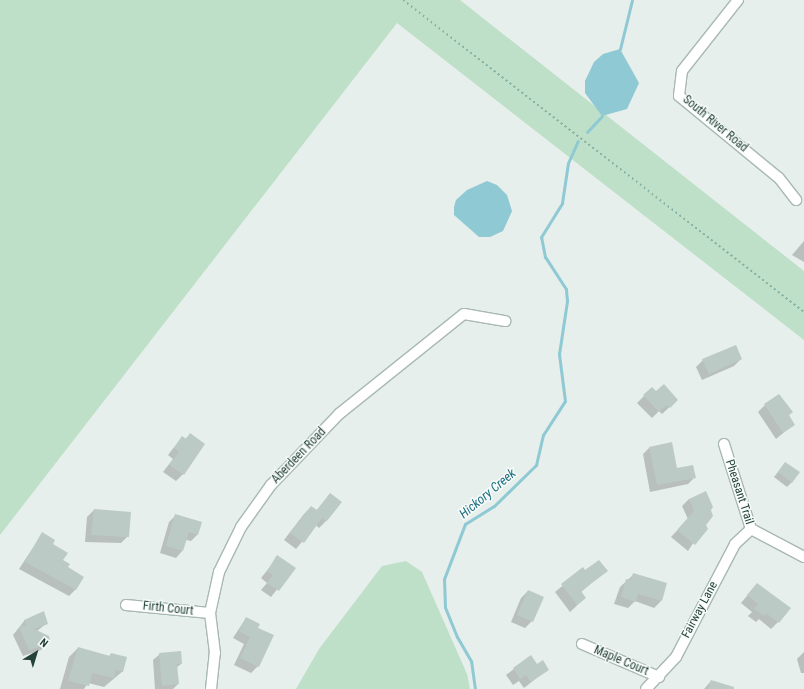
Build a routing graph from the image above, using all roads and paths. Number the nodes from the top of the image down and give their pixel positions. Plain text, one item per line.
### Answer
1 (403, 0) edge
2 (738, 0) edge
3 (796, 200) dead end
4 (804, 312) edge
5 (505, 321) dead end
6 (724, 444) dead end
7 (751, 529) junction
8 (804, 557) edge
9 (126, 605) dead end
10 (210, 613) junction
11 (582, 644) dead end
12 (659, 677) junction
13 (211, 689) edge
14 (646, 689) edge

1 - 4 path
2 - 3 street, South River Road
5 - 10 street, Aberdeen Road
6 - 7 street, Pheasant Trail
7 - 8 street, Pheasant Trail
7 - 12 street, Fairway Lane
9 - 10 street, Firth Court
10 - 13 street, Aberdeen Road
11 - 12 street, Maple Court
12 - 14 street, Fairway Lane

